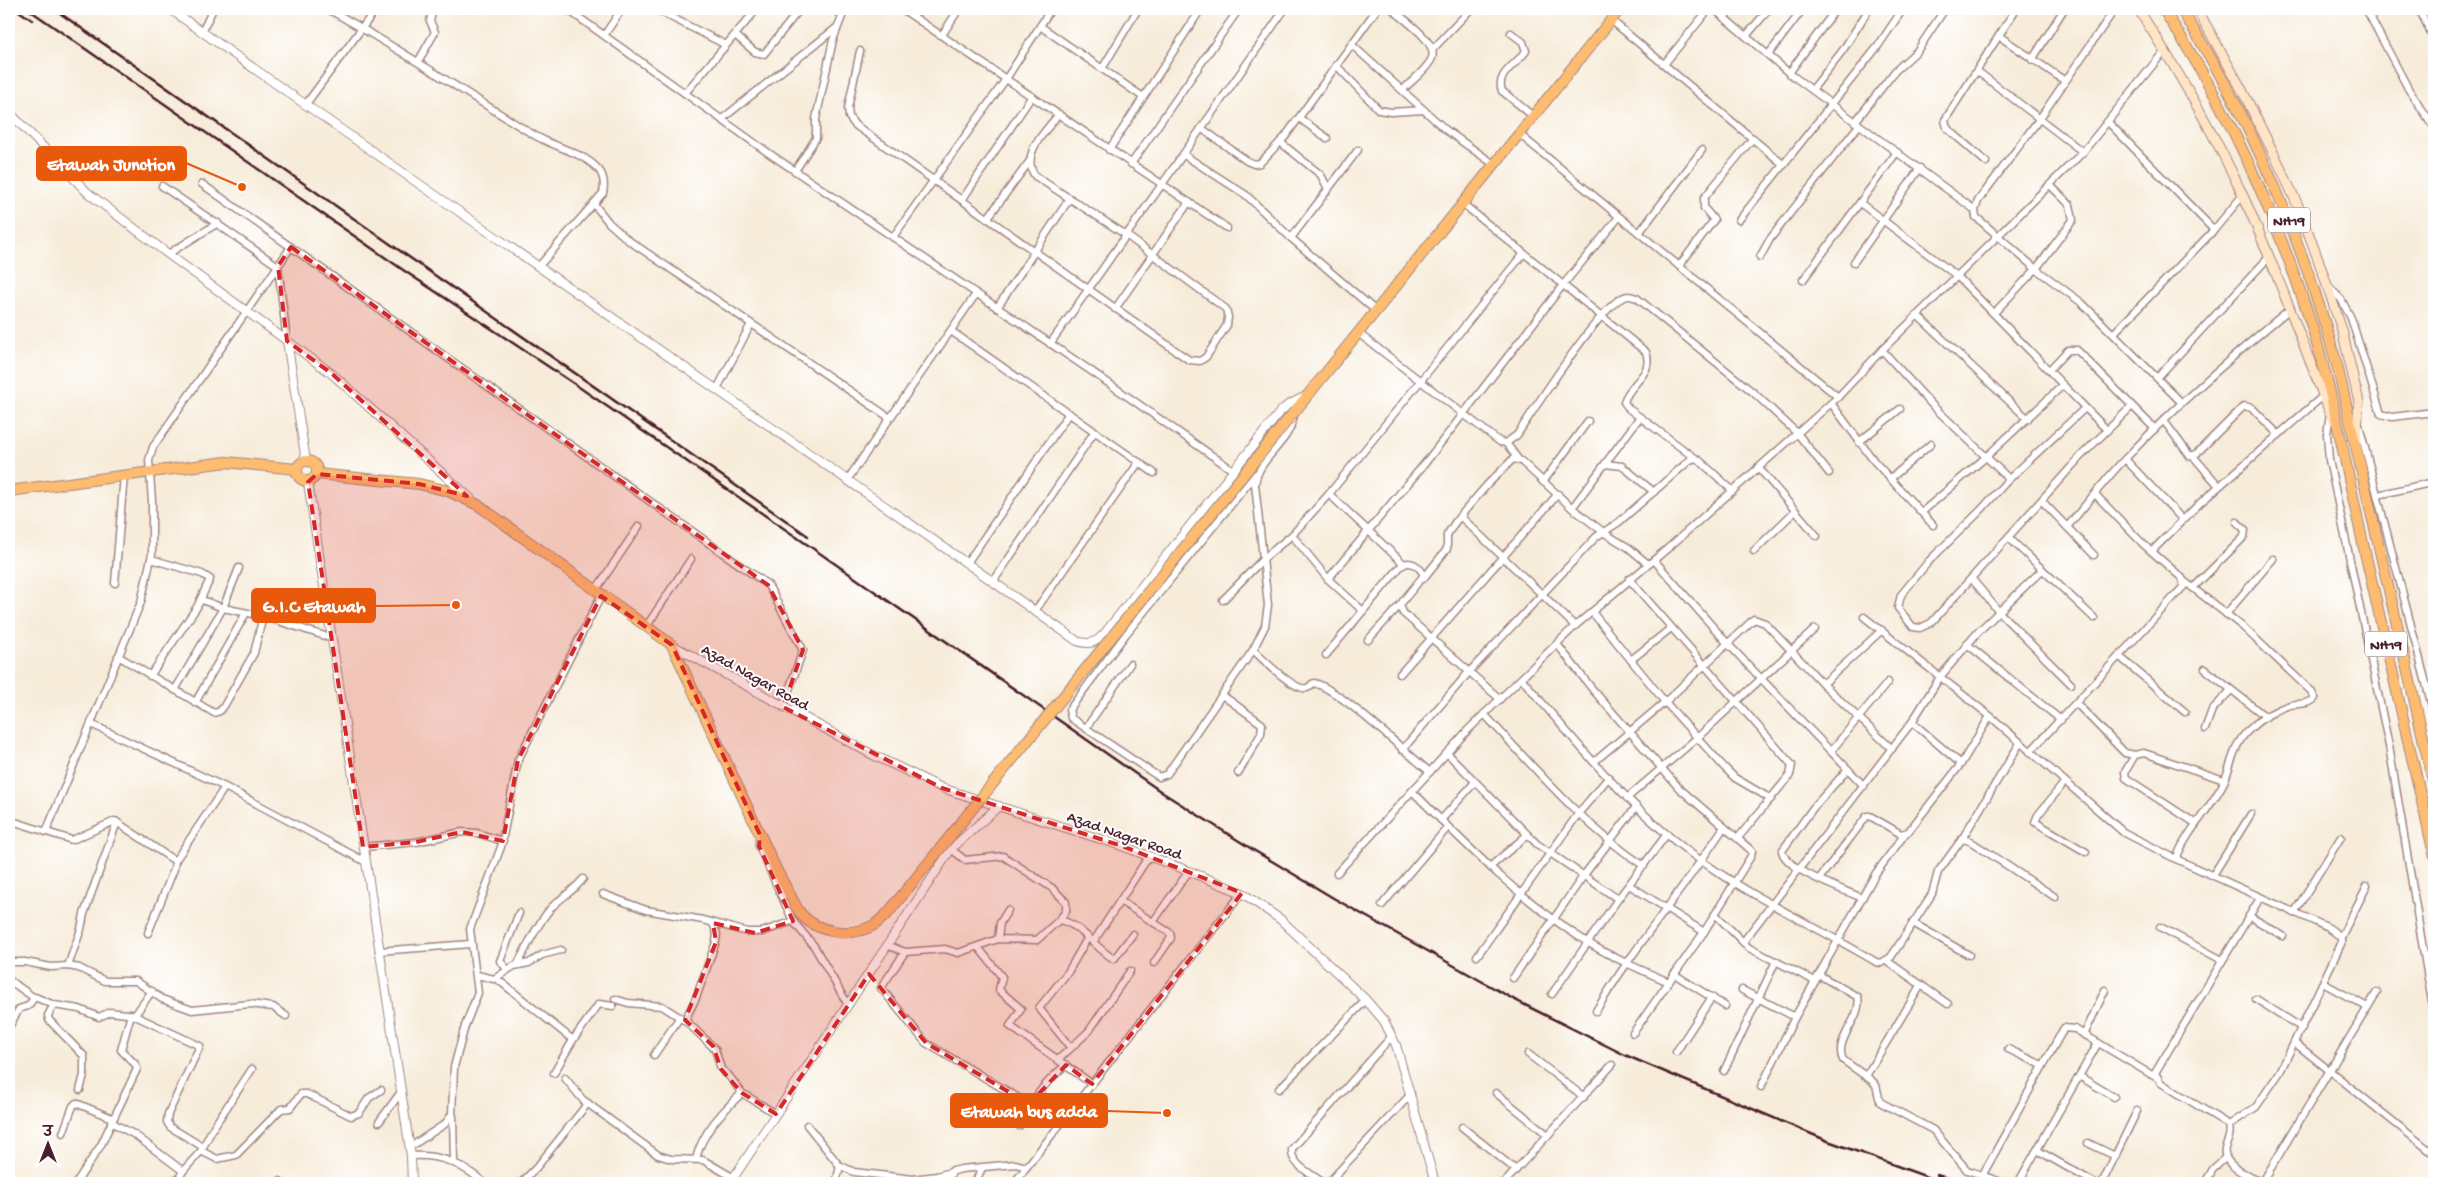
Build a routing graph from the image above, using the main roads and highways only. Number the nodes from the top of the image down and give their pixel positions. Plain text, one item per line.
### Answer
1 (1620, 9) edge
2 (2138, 9) edge
3 (2162, 9) edge
4 (2181, 9) edge
5 (2197, 9) edge
6 (2339, 434) junction
7 (2356, 448) junction
8 (296, 469) junction
9 (317, 474) junction
10 (9, 490) edge
11 (2434, 785) edge
12 (2434, 854) edge

1 - 9 main road, bridge
2 - 6 main road
3 - 6 main road, NH19
4 - 7 main road, NH19
5 - 7 main road
6 - 12 main road, NH19
7 - 11 main road, NH19
8 - 9 main road
8 - 9 main road
8 - 10 main road

